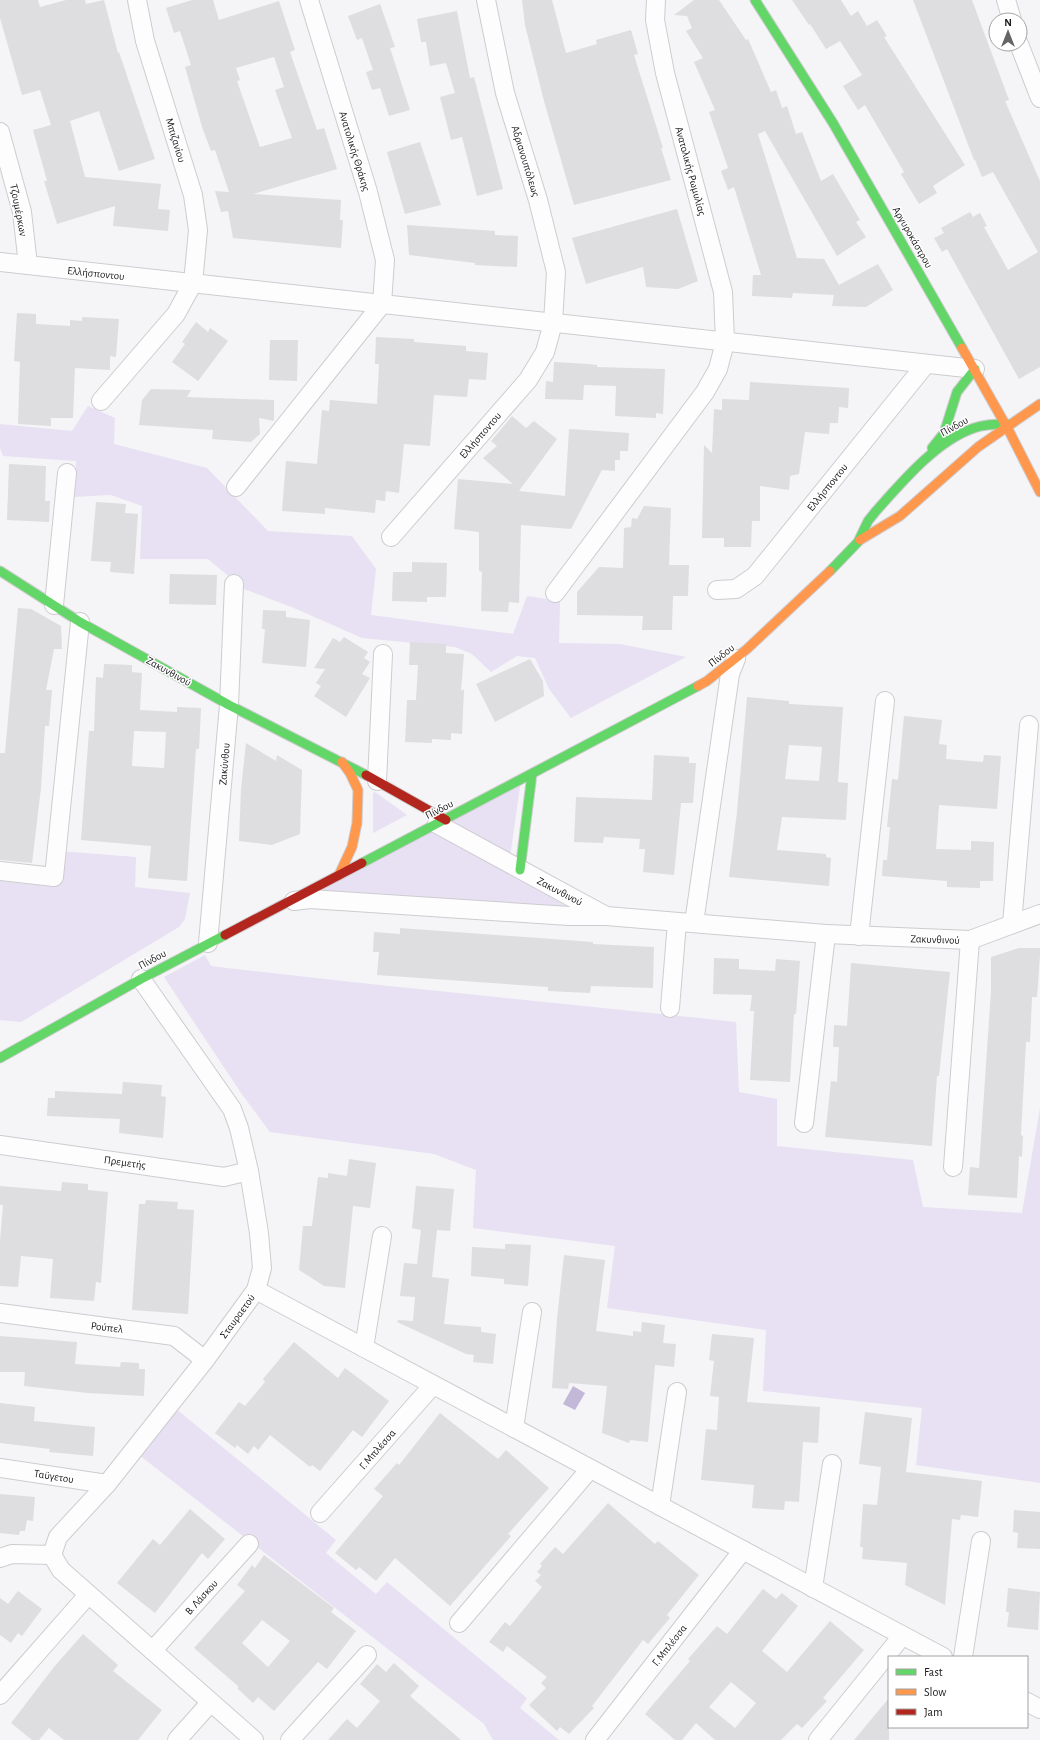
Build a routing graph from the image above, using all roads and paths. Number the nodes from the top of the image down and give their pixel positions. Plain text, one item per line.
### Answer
1 (137, 0) edge
2 (309, 0) edge
3 (486, 0) edge
4 (656, 0) edge
5 (755, 0) edge
6 (1006, 0) edge
7 (1010, 12) edge
8 (1022, 52) edge
9 (1040, 98) edge
10 (0, 132) edge
11 (0, 262) edge
12 (28, 265) junction
13 (193, 283) junction
14 (382, 304) junction
15 (553, 323) junction
16 (726, 342) junction
17 (926, 364) junction
18 (974, 369) junction
19 (101, 401) dead end
20 (1040, 404) edge
21 (1007, 424) junction
22 (918, 465) junction
23 (67, 473) dead end
24 (236, 487) dead end
25 (1040, 492) edge
26 (391, 537) dead end
27 (860, 540) junction
28 (0, 571) edge
29 (234, 584) dead end
30 (716, 590) dead end
31 (555, 593) dead end
32 (54, 605) junction
33 (80, 622) junction
34 (383, 654) dead end
35 (736, 659) junction
36 (885, 701) dead end
37 (229, 705) junction
38 (1029, 725) dead end
39 (342, 762) junction
40 (532, 774) junction
41 (377, 782) junction
42 (442, 822) junction
43 (520, 870) junction
44 (0, 871) edge
45 (339, 875) junction
46 (287, 902) junction
47 (1040, 914) edge
48 (606, 916) junction
49 (686, 923) junction
50 (1012, 924) junction
51 (826, 934) junction
52 (859, 936) junction
53 (970, 940) junction
54 (208, 943) junction
55 (141, 979) junction
56 (670, 1008) dead end
57 (0, 1058) edge
58 (804, 1123) dead end
59 (0, 1145) edge
60 (953, 1167) dead end
61 (249, 1171) junction
62 (382, 1236) dead end
63 (256, 1290) junction
64 (532, 1312) dead end
65 (0, 1313) edge
66 (364, 1348) junction
67 (205, 1360) junction
68 (433, 1385) junction
69 (677, 1392) dead end
70 (514, 1428) junction
71 (832, 1464) dead end
72 (0, 1468) edge
73 (590, 1469) junction
74 (107, 1484) junction
75 (660, 1506) junction
76 (320, 1514) dead end
77 (981, 1541) dead end
78 (249, 1544) dead end
79 (743, 1550) junction
80 (52, 1555) junction
81 (0, 1558) edge
82 (813, 1588) junction
83 (88, 1595) junction
84 (459, 1623) dead end
85 (902, 1636) junction
86 (153, 1650) junction
87 (367, 1655) dead end
88 (940, 1656) edge
89 (963, 1656) edge
90 (0, 1695) edge
91 (210, 1703) junction
92 (1028, 1703) edge
93 (1040, 1709) edge
94 (177, 1740) edge
95 (254, 1740) edge
96 (290, 1740) edge
97 (595, 1740) edge
98 (818, 1740) edge

1 - 13 street, Μπιζανίου
2 - 14 street, Ανατολικής Θράκης
3 - 15 street, Αδριανουπόλεως
4 - 16 street, Ανατολικής Ρωμυλίας
5 - 18 street, Αργυροκάστρου
6 - 7 street
8 - 9 street
10 - 12 street, Τζουμέρκων
11 - 12 street, Ελλήσποντου
12 - 13 street, Ελλήσποντου
13 - 14 street, Ελλήσποντου
13 - 19 street
14 - 15 street, Ελλήσποντου
14 - 24 street
15 - 16 street, Ελλήσποντου
15 - 26 street, Ελλήσποντου
16 - 17 street, Ελλήσποντου
16 - 31 street
17 - 18 street, Ελλήσποντου
17 - 30 street, Ελλήσποντου
18 - 21 street, Αργυροκάστρου
18 - 22 street
20 - 21 street, Πίνδου
21 - 22 street, Πίνδου
21 - 25 street, Αργυροκάστρου
21 - 27 street, Πίνδου
22 - 27 street, Πίνδου
23 - 32 street
27 - 35 street, Πίνδου
28 - 32 street, Ζακυνθινού
29 - 37 street, Ζακύνθου
32 - 33 street, Ζακυνθινού
33 - 37 street, Ζακυνθινού
33 - 44 street
34 - 41 street
35 - 40 street, Πίνδου
35 - 49 street
36 - 52 street
37 - 39 street, Ζακυνθινού
37 - 54 street, Ζακύνθου
38 - 50 street
39 - 41 street, Ζακυνθινού
39 - 45 street
40 - 42 street, Πίνδου
40 - 43 street
41 - 42 street, Ζακυνθινού
42 - 43 street, Ζακυνθινού
42 - 45 street, Πίνδου
43 - 48 street, Ζακυνθινού
45 - 46 street, Πίνδου
46 - 48 street
46 - 54 street, Πίνδου
47 - 50 street, Ζακυνθινού
48 - 49 street, Ζακυνθινού
49 - 51 street, Ζακυνθινού
49 - 56 street
50 - 53 street, Ζακυνθινού
51 - 52 street, Ζακυνθινού
51 - 58 street
52 - 53 street, Ζακυνθινού
53 - 60 street
54 - 55 street, Πίνδου
55 - 57 street, Πίνδου
55 - 61 street, Σταυραετού
59 - 61 street, Πρεμετής
61 - 63 street, Σταυραετού
62 - 66 street
63 - 66 street
63 - 67 street, Σταυραετού
64 - 70 street
65 - 67 street, Ρούπελ
66 - 68 street
67 - 74 street, Σταυραετού
68 - 70 street
68 - 76 street, Γ. Μπλέσσα
69 - 75 street
70 - 73 street
71 - 82 street
72 - 74 street, Ταϋγετου
73 - 75 street
73 - 84 street
74 - 80 street, Σταυραετού
75 - 79 street
77 - 89 street
78 - 86 street, Β. Λάσκου
79 - 82 street
79 - 97 street, Γ. Μπλέσσα
80 - 81 street
80 - 83 street
82 - 85 street
83 - 86 street
83 - 90 street
85 - 88 street
85 - 98 street
86 - 91 street
87 - 96 street
91 - 94 street
91 - 95 street
92 - 93 street

